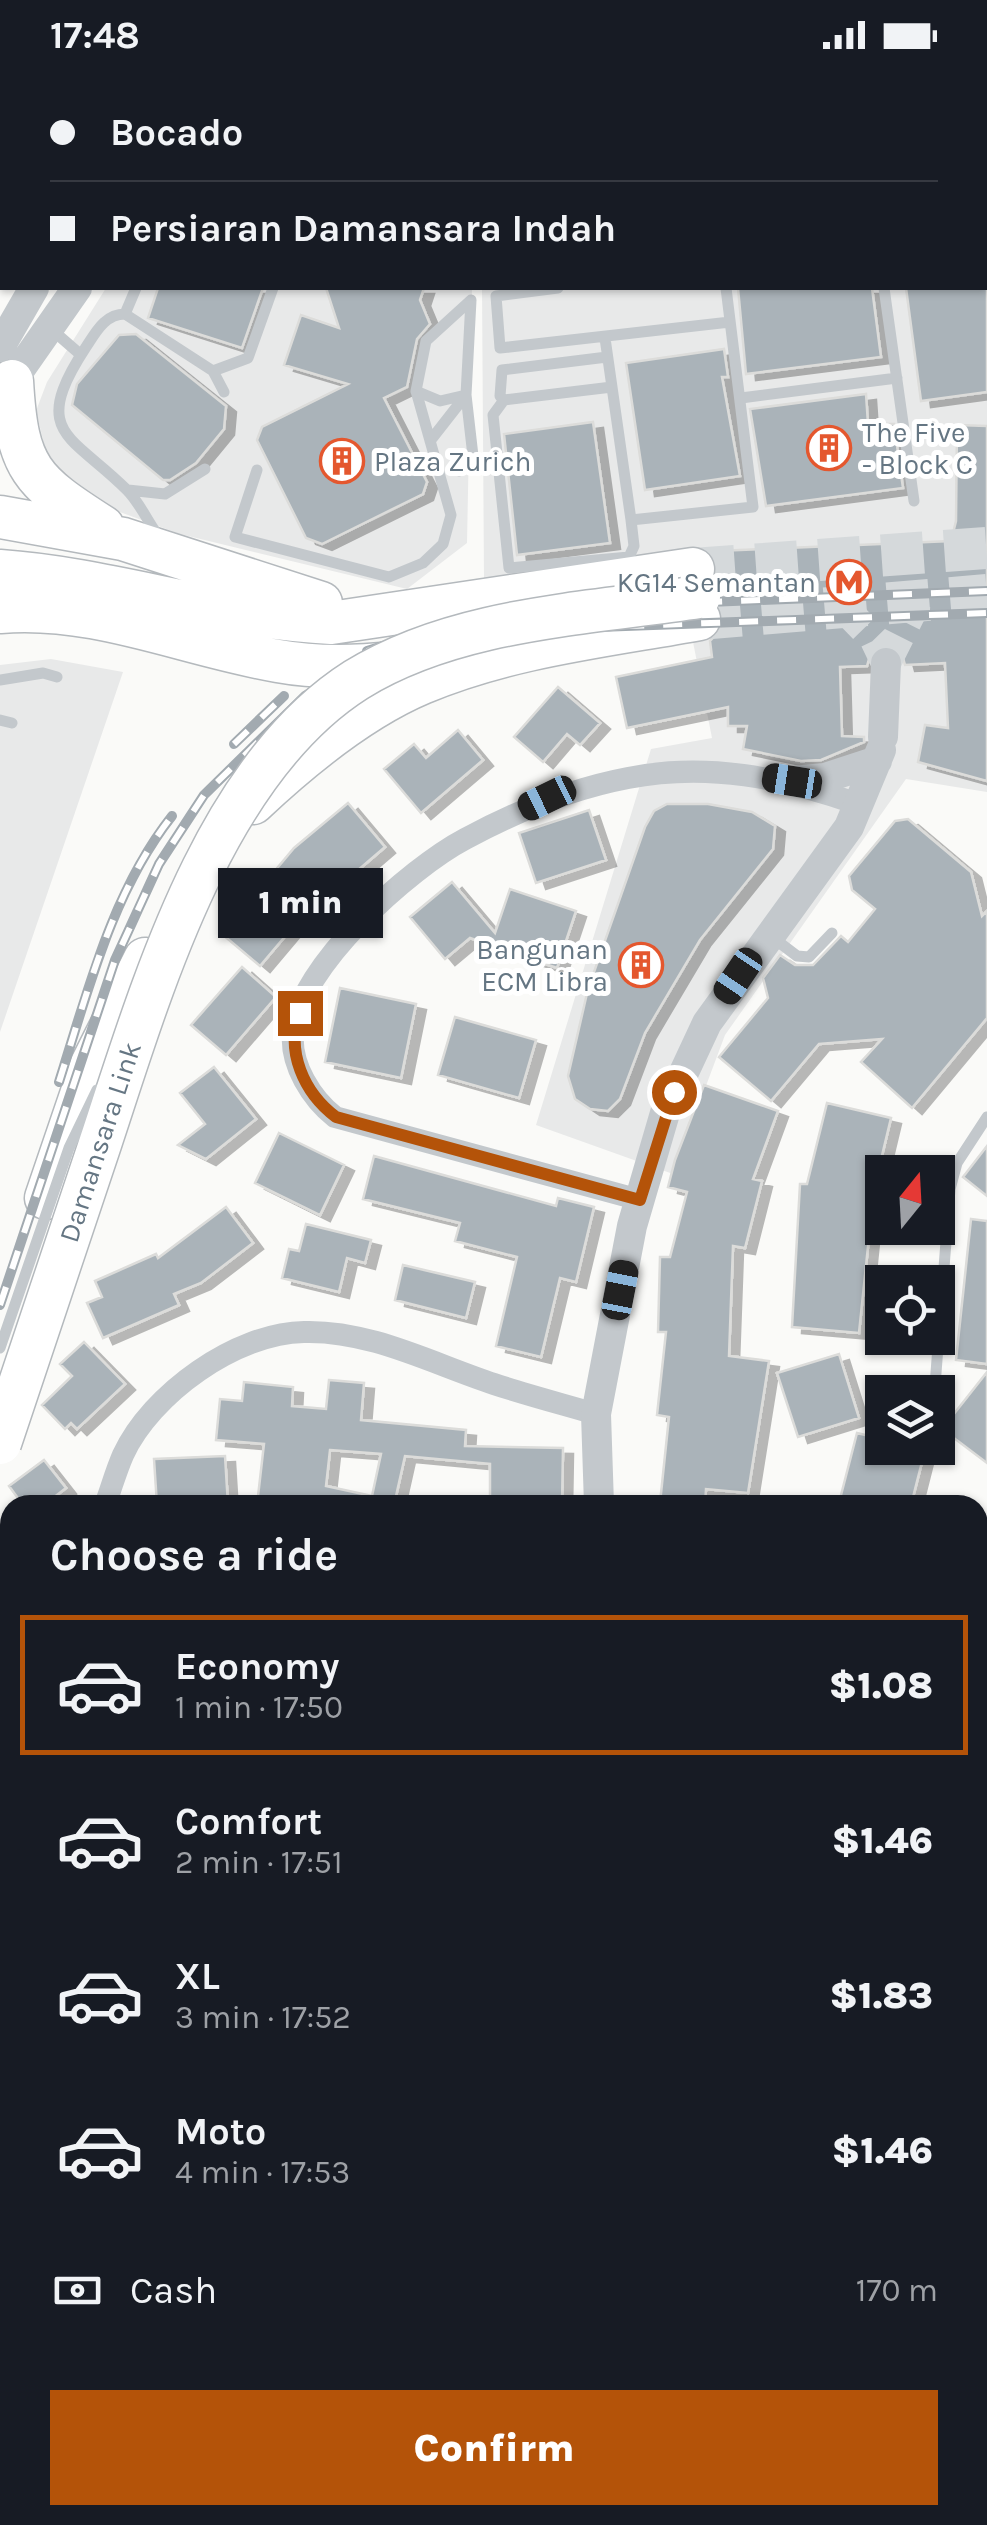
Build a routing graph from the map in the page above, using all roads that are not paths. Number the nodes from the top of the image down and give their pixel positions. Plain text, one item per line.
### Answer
1 (33, 290) edge
2 (76, 290) edge
3 (135, 290) edge
4 (272, 290) edge
5 (726, 290) edge
6 (884, 290) edge
7 (512, 291) edge
8 (472, 294) edge
9 (125, 314) junction
10 (730, 322) junction
11 (50, 328) junction
12 (604, 338) junction
13 (81, 355) junction
14 (608, 358) junction
15 (213, 371) junction
16 (4, 375) edge
17 (897, 378) junction
18 (612, 388) junction
19 (416, 391) junction
20 (224, 392) dead end
21 (466, 395) junction
22 (741, 398) junction
23 (504, 400) junction
24 (430, 441) junction
25 (205, 469) dead end
26 (257, 470) dead end
27 (458, 471) dead end
28 (128, 490) junction
29 (914, 501) dead end
30 (0, 516) edge
31 (632, 520) junction
32 (123, 539) junction
33 (199, 566) junction
34 (0, 571) edge
35 (697, 595) junction
36 (0, 612) edge
37 (390, 615) junction
38 (507, 654) junction
39 (886, 662) dead end
40 (57, 677) dead end
41 (0, 680) edge
42 (880, 750) junction
43 (792, 781) junction
44 (858, 804) junction
45 (832, 933) dead end
46 (768, 935) junction
47 (154, 959) junction
48 (111, 1062) dead end
49 (103, 1080) dead end
50 (987, 1117) edge
51 (640, 1200) junction
52 (5, 1322) edge
53 (0, 1348) edge
54 (936, 1375) edge
55 (0, 1384) edge
56 (596, 1414) junction
57 (0, 1442) edge
58 (109, 1495) edge
59 (599, 1495) edge

1 - 16 street
2 - 11 street
3 - 9 lane
4 - 15 lane
5 - 10 lane
6 - 17 lane
7 - 12 lane
8 - 19 lane
8 - 21 lane
9 - 13 lane
9 - 15 lane
10 - 12 lane
10 - 22 lane
11 - 13 lane
11 - 16 street
12 - 14 lane
13 - 28 lane
14 - 18 lane
14 - 23 lane
15 - 20 lane
16 - 32 highway
17 - 22 lane
17 - 29 lane
18 - 23 lane
18 - 31 lane
19 - 21 lane
19 - 24 lane
21 - 24 lane
21 - 27 lane
22 - 31 lane
23 - 31 lane
24 - 26 lane
25 - 28 lane
28 - 33 lane
30 - 32 highway
32 - 33 highway
33 - 37 highway
34 - 37 highway
35 - 37 highway
35 - 38 highway, Damansara Link
35 - 47 highway, Damansara Link, bridge
36 - 38 highway
38 - 47 highway, Damansara Link
39 - 42 street
40 - 41 lane
42 - 43 street
42 - 44 street
43 - 44 street
43 - 51 street
44 - 46 street
45 - 46 lane
46 - 51 street
47 - 48 lane, bridge
47 - 52 highway
47 - 55 highway, Damansara Link
47 - 57 highway, Damansara Link, bridge
49 - 52 lane, bridge
50 - 54 lane
51 - 56 street
52 - 53 lane, bridge
56 - 58 street
56 - 59 street

